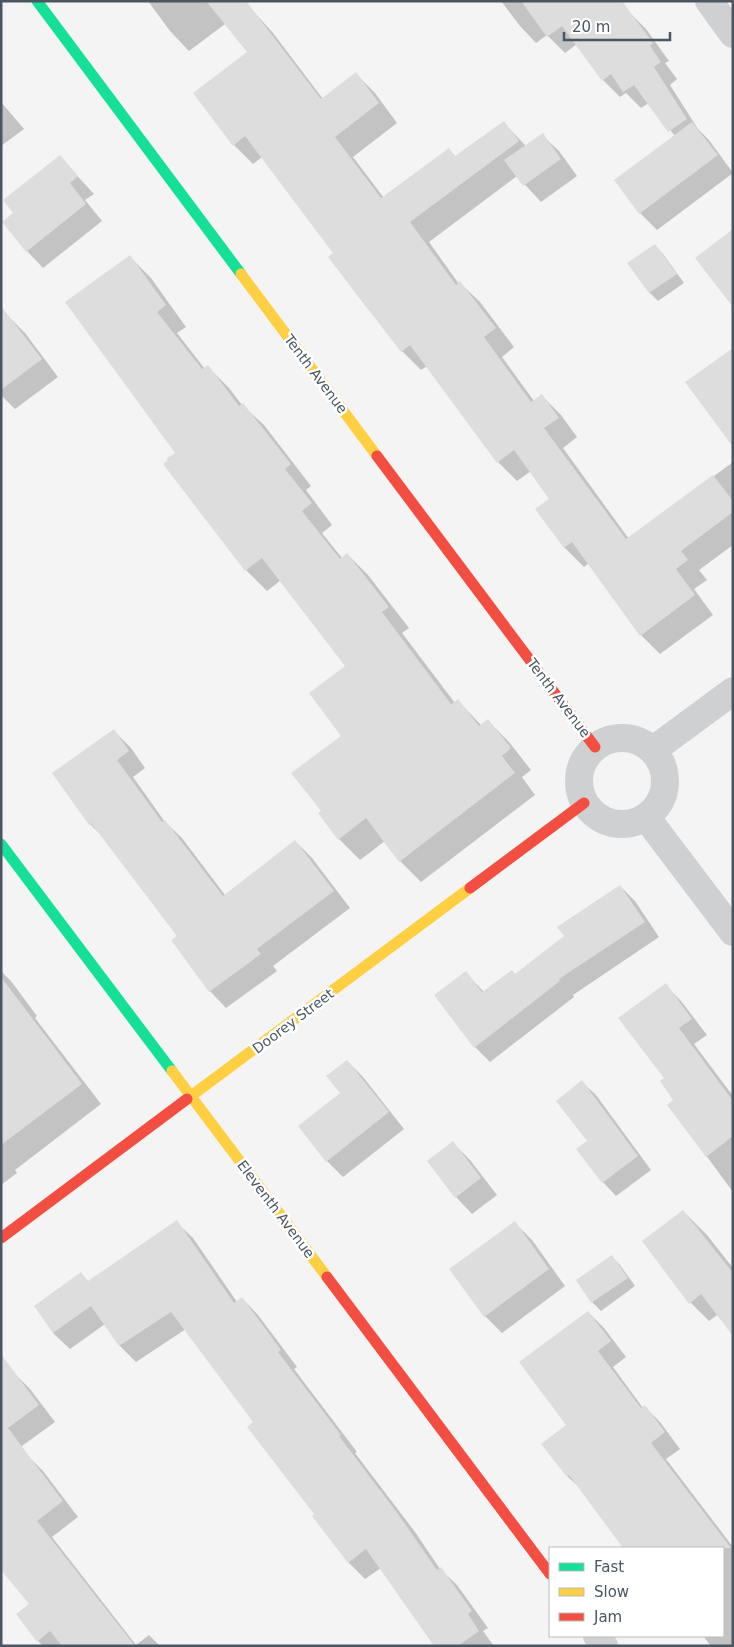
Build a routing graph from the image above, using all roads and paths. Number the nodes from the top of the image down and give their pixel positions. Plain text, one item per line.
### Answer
1 (36, 1) edge
2 (708, 1) edge
3 (733, 34) edge
4 (733, 691) edge
5 (595, 747) junction
6 (653, 750) junction
7 (584, 803) junction
8 (646, 817) junction
9 (1, 844) edge
10 (733, 932) edge
11 (191, 1097) junction
12 (1, 1238) edge
13 (549, 1573) edge

1 - 5 street, Tenth Avenue
2 - 3 street
4 - 6 street
5 - 6 street
5 - 7 street
6 - 8 street
7 - 8 street
7 - 11 street, Doorey Street
8 - 10 street
9 - 11 street, Eleventh Avenue
11 - 12 street, Doorey Street
11 - 13 street, Eleventh Avenue

